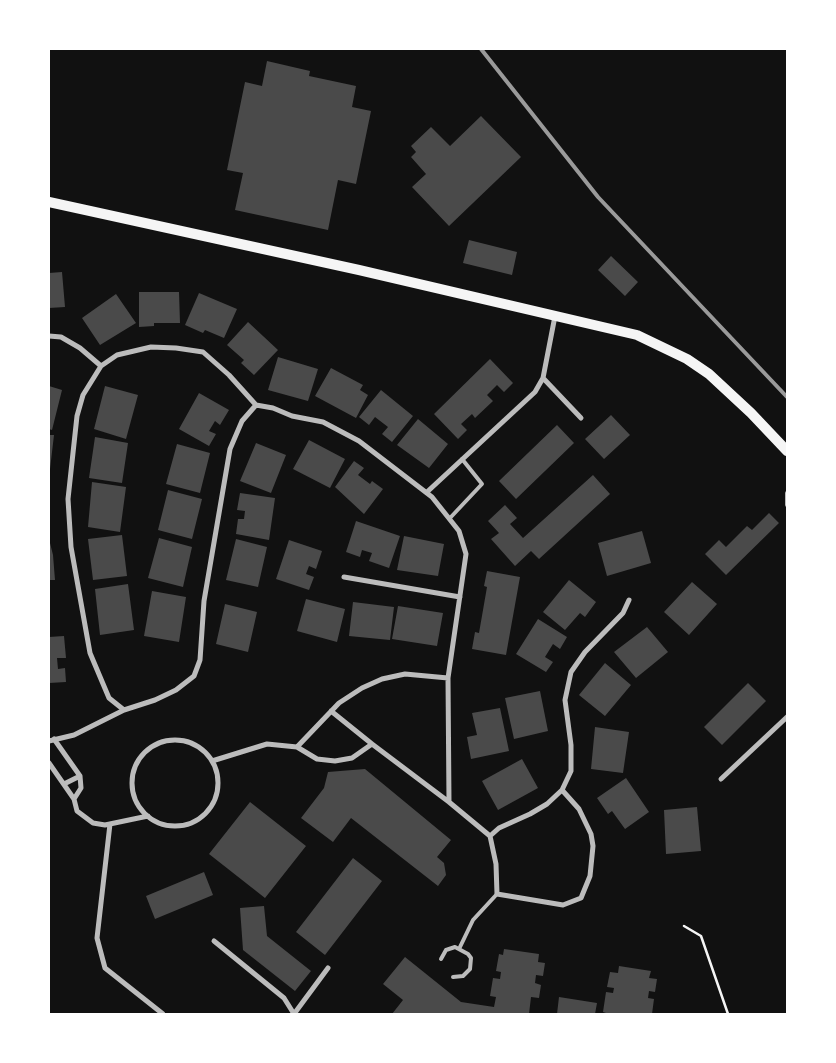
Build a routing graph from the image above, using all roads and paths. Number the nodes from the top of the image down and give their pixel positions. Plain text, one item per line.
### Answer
1 (49, 202) edge
2 (556, 315) junction
3 (49, 336) edge
4 (102, 366) junction
5 (543, 378) junction
6 (256, 406) junction
7 (581, 418) dead end
8 (787, 451) edge
9 (462, 459) junction
10 (427, 492) junction
11 (787, 494) edge
12 (787, 505) edge
13 (450, 518) junction
14 (344, 578) dead end
15 (460, 597) junction
16 (629, 600) dead end
17 (448, 678) junction
18 (124, 710) junction
19 (331, 711) junction
20 (787, 717) edge
21 (52, 740) edge
22 (372, 744) junction
23 (297, 747) junction
24 (212, 761) junction
25 (49, 764) edge
26 (80, 776) junction
27 (721, 779) dead end
28 (64, 784) junction
29 (562, 790) junction
30 (74, 799) junction
31 (449, 802) junction
32 (148, 816) junction
33 (110, 824) junction
34 (490, 836) junction
35 (497, 894) junction
36 (684, 926) dead end
37 (214, 940) dead end
38 (460, 948) junction
39 (441, 958) dead end
40 (328, 968) dead end
41 (453, 977) dead end
42 (162, 1014) edge
43 (294, 1014) edge
44 (728, 1014) edge

1 - 2 main road
2 - 5 street
2 - 8 main road
3 - 4 street
4 - 6 street
4 - 18 street
5 - 7 street
5 - 9 street
6 - 10 street
6 - 18 street
9 - 10 street
9 - 13 lane
10 - 13 street
11 - 12 lane
13 - 15 street
14 - 15 street
15 - 17 street
16 - 29 street
17 - 19 street
17 - 31 street
18 - 21 street
19 - 22 street
19 - 23 street
20 - 27 street
21 - 26 street
22 - 23 street
22 - 31 street
23 - 24 street
24 - 32 street
24 - 32 street
25 - 28 street
26 - 28 street
26 - 30 street
28 - 30 street
29 - 34 street
29 - 35 street
30 - 33 street
31 - 34 street
32 - 33 street
33 - 42 street
34 - 35 street
35 - 38 lane
36 - 44 path
37 - 43 street
38 - 39 lane
38 - 41 lane
40 - 43 street

